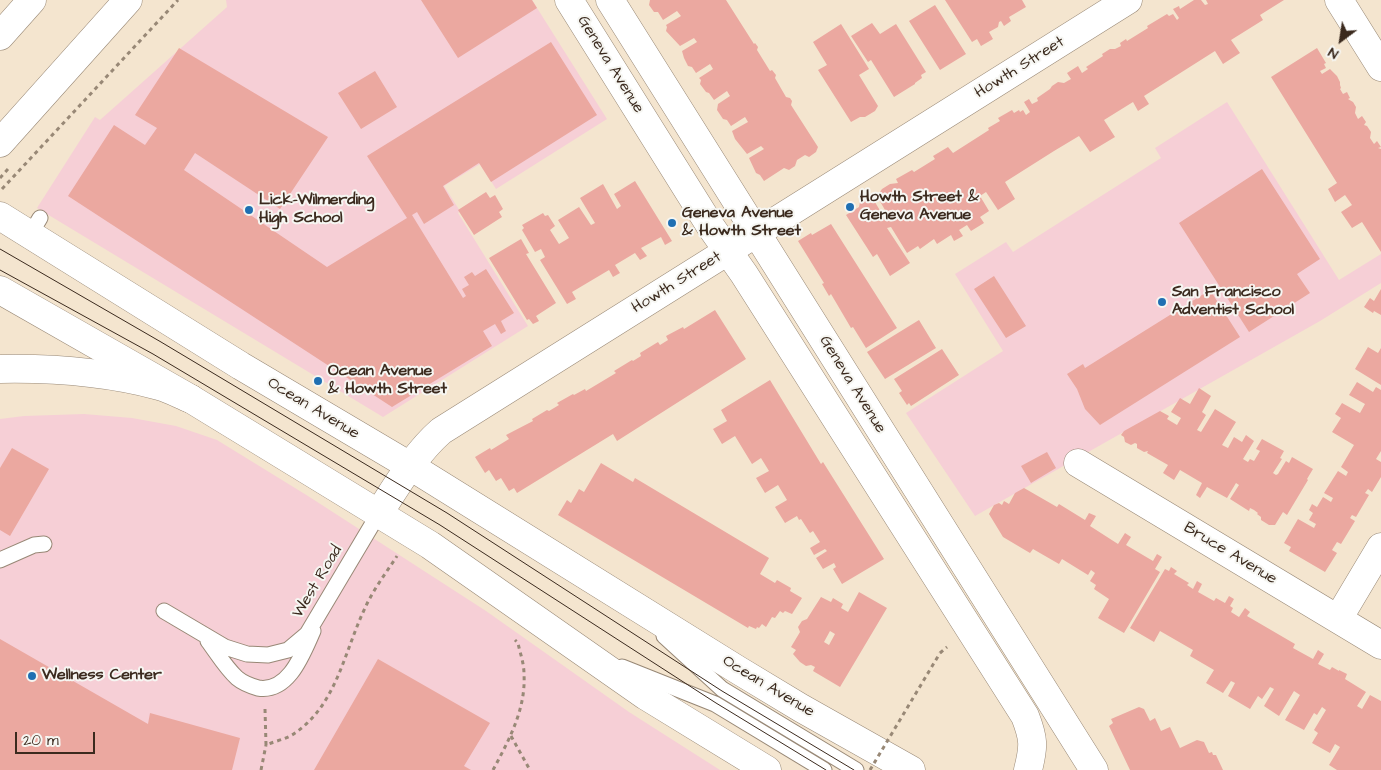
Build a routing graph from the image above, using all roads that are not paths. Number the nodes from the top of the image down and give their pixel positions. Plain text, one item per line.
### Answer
1 (32, 0) edge
2 (128, 0) edge
3 (569, 0) edge
4 (610, 0) edge
5 (1128, 0) edge
6 (1339, 0) edge
7 (0, 36) edge
8 (1381, 67) edge
9 (0, 143) edge
10 (0, 216) edge
11 (756, 233) junction
12 (728, 251) junction
13 (0, 290) edge
14 (0, 369) edge
15 (191, 399) junction
16 (1078, 463) dead end
17 (410, 466) junction
18 (379, 513) junction
19 (44, 544) dead end
20 (1381, 547) edge
21 (2, 556) edge
22 (626, 601) junction
23 (164, 611) dead end
24 (322, 612) junction
25 (1338, 619) junction
26 (202, 634) junction
27 (1381, 645) edge
28 (588, 654) junction
29 (767, 770) edge
30 (824, 770) edge
31 (856, 770) edge
32 (911, 770) edge
33 (1028, 770) edge
34 (1094, 770) edge

1 - 7 main road
2 - 9 main road
3 - 12 main road, Geneva Avenue
4 - 11 main road, Geneva Avenue
5 - 11 main road, Howth Street
6 - 8 main road
10 - 17 main road, Ocean Avenue
11 - 12 main road, Howth Street
11 - 34 main road, Geneva Avenue
12 - 17 main road, Howth Street
12 - 33 main road, Geneva Avenue
13 - 15 main road
14 - 15 main road
15 - 18 main road
16 - 25 main road, Bruce Avenue
17 - 18 main road, Howth Street
17 - 22 main road, Ocean Avenue
18 - 24 lane, West Road
18 - 28 main road
19 - 21 lane
20 - 25 main road
22 - 31 lane, Ocean Avenue
22 - 32 main road, Ocean Avenue
23 - 26 lane, West Road
24 - 26 lane, West Road
24 - 26 lane
25 - 27 main road, Bruce Avenue
28 - 29 main road
28 - 30 lane

